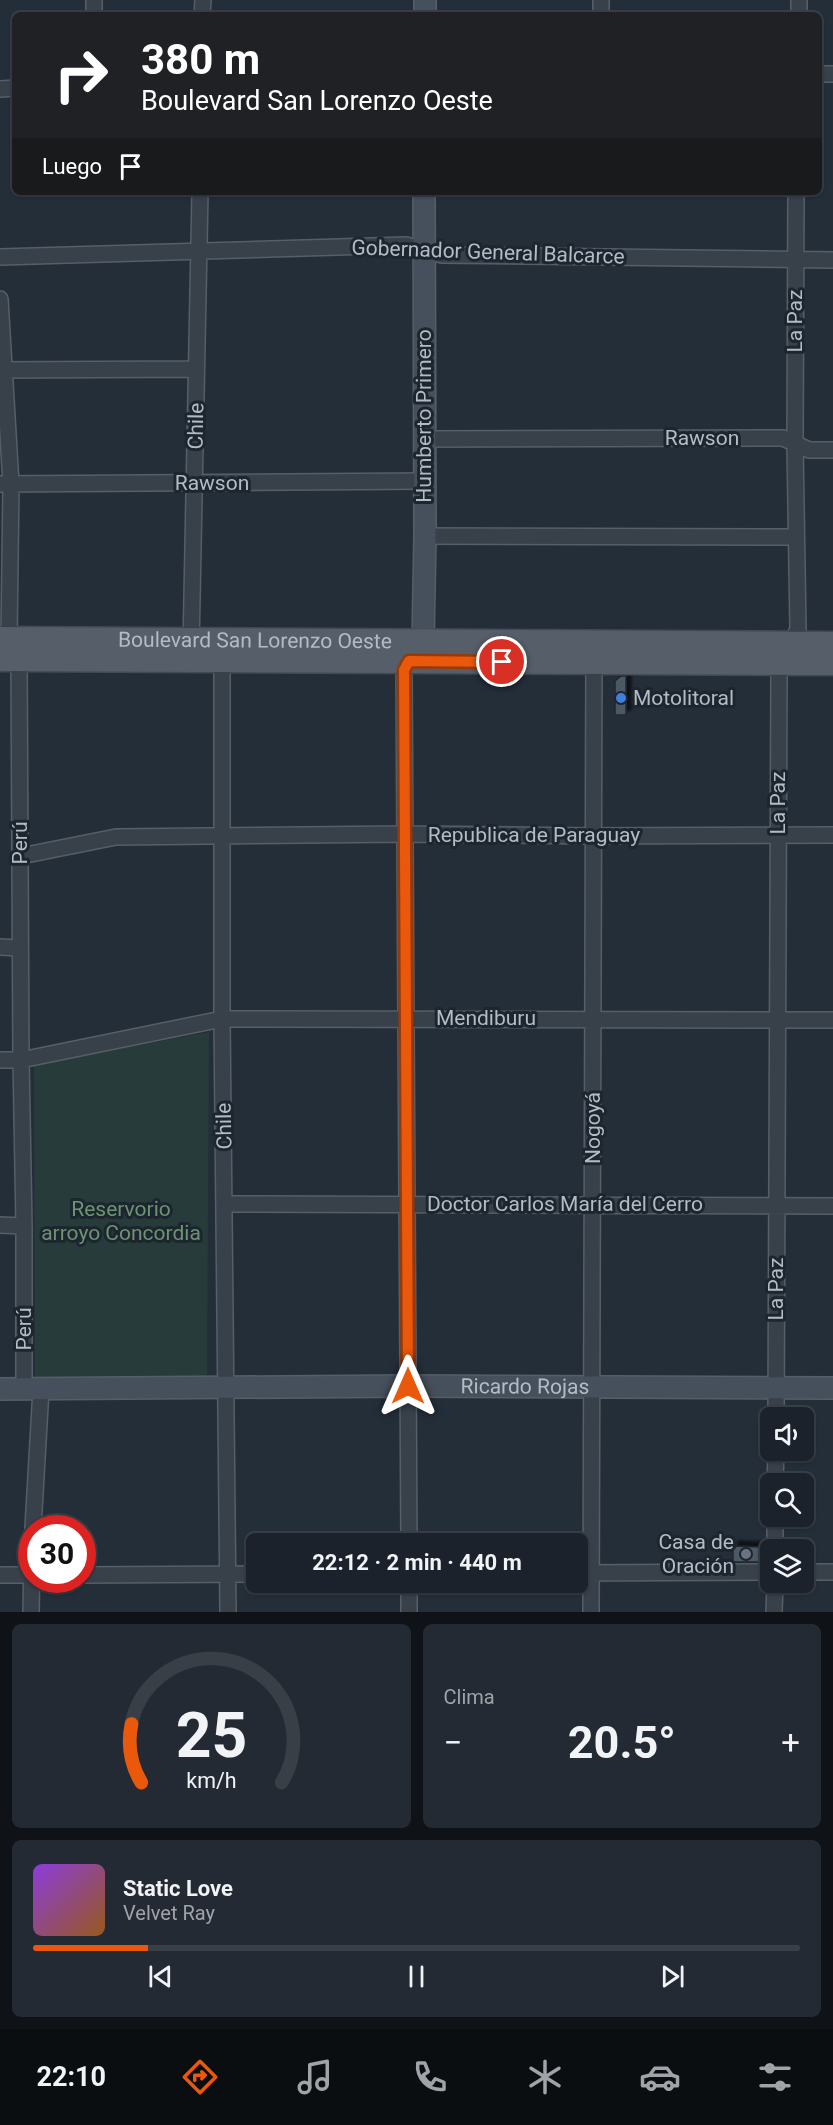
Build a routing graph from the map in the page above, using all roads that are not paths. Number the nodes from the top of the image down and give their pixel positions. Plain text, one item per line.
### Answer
1 (200, 195) edge
2 (424, 195) edge
3 (796, 195) edge
4 (199, 250) junction
5 (424, 250) junction
6 (0, 257) edge
7 (794, 260) junction
8 (833, 260) edge
9 (0, 299) edge
10 (196, 369) junction
11 (2, 370) edge
12 (425, 439) junction
13 (795, 444) junction
14 (833, 450) edge
15 (424, 481) junction
16 (195, 483) junction
17 (5, 484) edge
18 (425, 536) junction
19 (796, 537) junction
20 (423, 641) junction
21 (833, 644) edge
22 (7, 649) edge
23 (191, 649) junction
24 (223, 650) junction
25 (594, 653) junction
26 (786, 654) junction
27 (409, 661) junction
28 (833, 663) edge
29 (404, 834) junction
30 (778, 835) junction
31 (833, 835) edge
32 (221, 836) junction
33 (593, 836) junction
34 (21, 856) junction
35 (0, 947) edge
36 (20, 948) junction
37 (406, 1018) junction
38 (222, 1019) junction
39 (593, 1019) junction
40 (778, 1020) junction
41 (833, 1020) edge
42 (0, 1060) edge
43 (21, 1060) junction
44 (225, 1204) junction
45 (406, 1204) junction
46 (592, 1204) junction
47 (776, 1205) junction
48 (833, 1206) edge
49 (0, 1225) edge
50 (24, 1226) junction
51 (408, 1386) junction
52 (226, 1387) junction
53 (592, 1387) junction
54 (776, 1387) junction
55 (833, 1388) edge
56 (0, 1389) edge
57 (32, 1389) junction
58 (776, 1407) edge
59 (33, 1515) edge
60 (409, 1533) edge
61 (586, 1533) edge
62 (760, 1572) edge
63 (814, 1572) edge
64 (833, 1572) edge
65 (588, 1573) edge
66 (228, 1574) junction
67 (246, 1574) edge
68 (0, 1575) edge
69 (18, 1575) edge
70 (96, 1575) edge
71 (31, 1593) edge
72 (409, 1593) edge
73 (588, 1593) edge
74 (775, 1593) edge
75 (31, 1612) edge
76 (228, 1612) edge
77 (409, 1612) edge
78 (591, 1612) edge
79 (774, 1612) edge

1 - 4 street, Chile
2 - 5 street, Humberto Primero
3 - 7 street, La Paz
4 - 5 street, Gobernador General Balcarce
4 - 6 street, Gobernador General Balcarce
4 - 10 street, Chile
5 - 7 street, Gobernador General Balcarce
5 - 12 street, Humberto Primero
7 - 8 street, Gobernador General Balcarce
7 - 13 street, La Paz
9 - 11 street, Perú
10 - 11 street
10 - 16 street, Chile
11 - 17 street, Perú
12 - 13 street, Rawson
12 - 15 street, Humberto Primero
13 - 14 street, Rawson
13 - 19 street, La Paz
15 - 16 street, Rawson
15 - 18 street, Humberto Primero
16 - 17 street, Rawson
16 - 23 street, Chile
17 - 22 street, Perú
18 - 19 street
18 - 20 street, Humberto Primero
19 - 26 street, La Paz
20 - 24 main road, Boulevard San Lorenzo Oeste
20 - 25 main road, Boulevard San Lorenzo Oeste
20 - 27 street
21 - 26 main road, Boulevard San Lorenzo Oeste
22 - 23 main road, Boulevard San Lorenzo Oeste
22 - 34 street, Perú
23 - 24 main road, Boulevard San Lorenzo Oeste
24 - 27 main road, Boulevard San Lorenzo Oeste
24 - 32 street, Chile
25 - 26 main road, Boulevard San Lorenzo Oeste
25 - 27 main road, Boulevard San Lorenzo Oeste
25 - 33 street, Nogoyá
26 - 28 main road, Boulevard San Lorenzo Oeste
26 - 30 street, La Paz
27 - 29 street
29 - 32 street, Republica de Paraguay
29 - 33 street, Republica de Paraguay
29 - 37 street
30 - 31 street, Republica de Paraguay
30 - 33 street, Republica de Paraguay
30 - 40 street, La Paz
32 - 34 street, Republica de Paraguay
32 - 38 street, Chile
33 - 39 street, Nogoyá
34 - 36 street, Perú
35 - 36 street
36 - 43 street, Perú
37 - 38 street, Mendiburu
37 - 39 street, Mendiburu
37 - 45 street
38 - 43 street, Mendiburu
38 - 44 street, Chile
39 - 40 street, Mendiburu
39 - 46 street, Nogoyá
40 - 41 street, Mendiburu
40 - 47 street, La Paz
42 - 43 street, Mendiburu
43 - 50 street, Perú
44 - 45 street, Doctor Carlos María del Cerro
44 - 52 street, Chile
45 - 46 street, Doctor Carlos María del Cerro
45 - 51 street
46 - 47 street, Doctor Carlos María del Cerro
46 - 53 street, Nogoyá
47 - 48 street, Doctor Carlos María del Cerro
47 - 54 street, La Paz
49 - 50 street
50 - 57 street, Perú
51 - 52 street, Ricardo Rojas
51 - 53 street, Ricardo Rojas
51 - 60 street
52 - 57 street, Ricardo Rojas
52 - 66 street, Chile
53 - 54 street, Ricardo Rojas
53 - 61 street, Nogoyá
54 - 55 street, Ricardo Rojas
54 - 58 street, La Paz
56 - 57 street, Ricardo Rojas
57 - 59 street, Perú
62 - 65 street
63 - 64 street
66 - 67 street
66 - 70 street
66 - 76 street, Chile
68 - 69 street
71 - 75 street
72 - 77 street
73 - 78 street, Nogoyá
74 - 79 street

